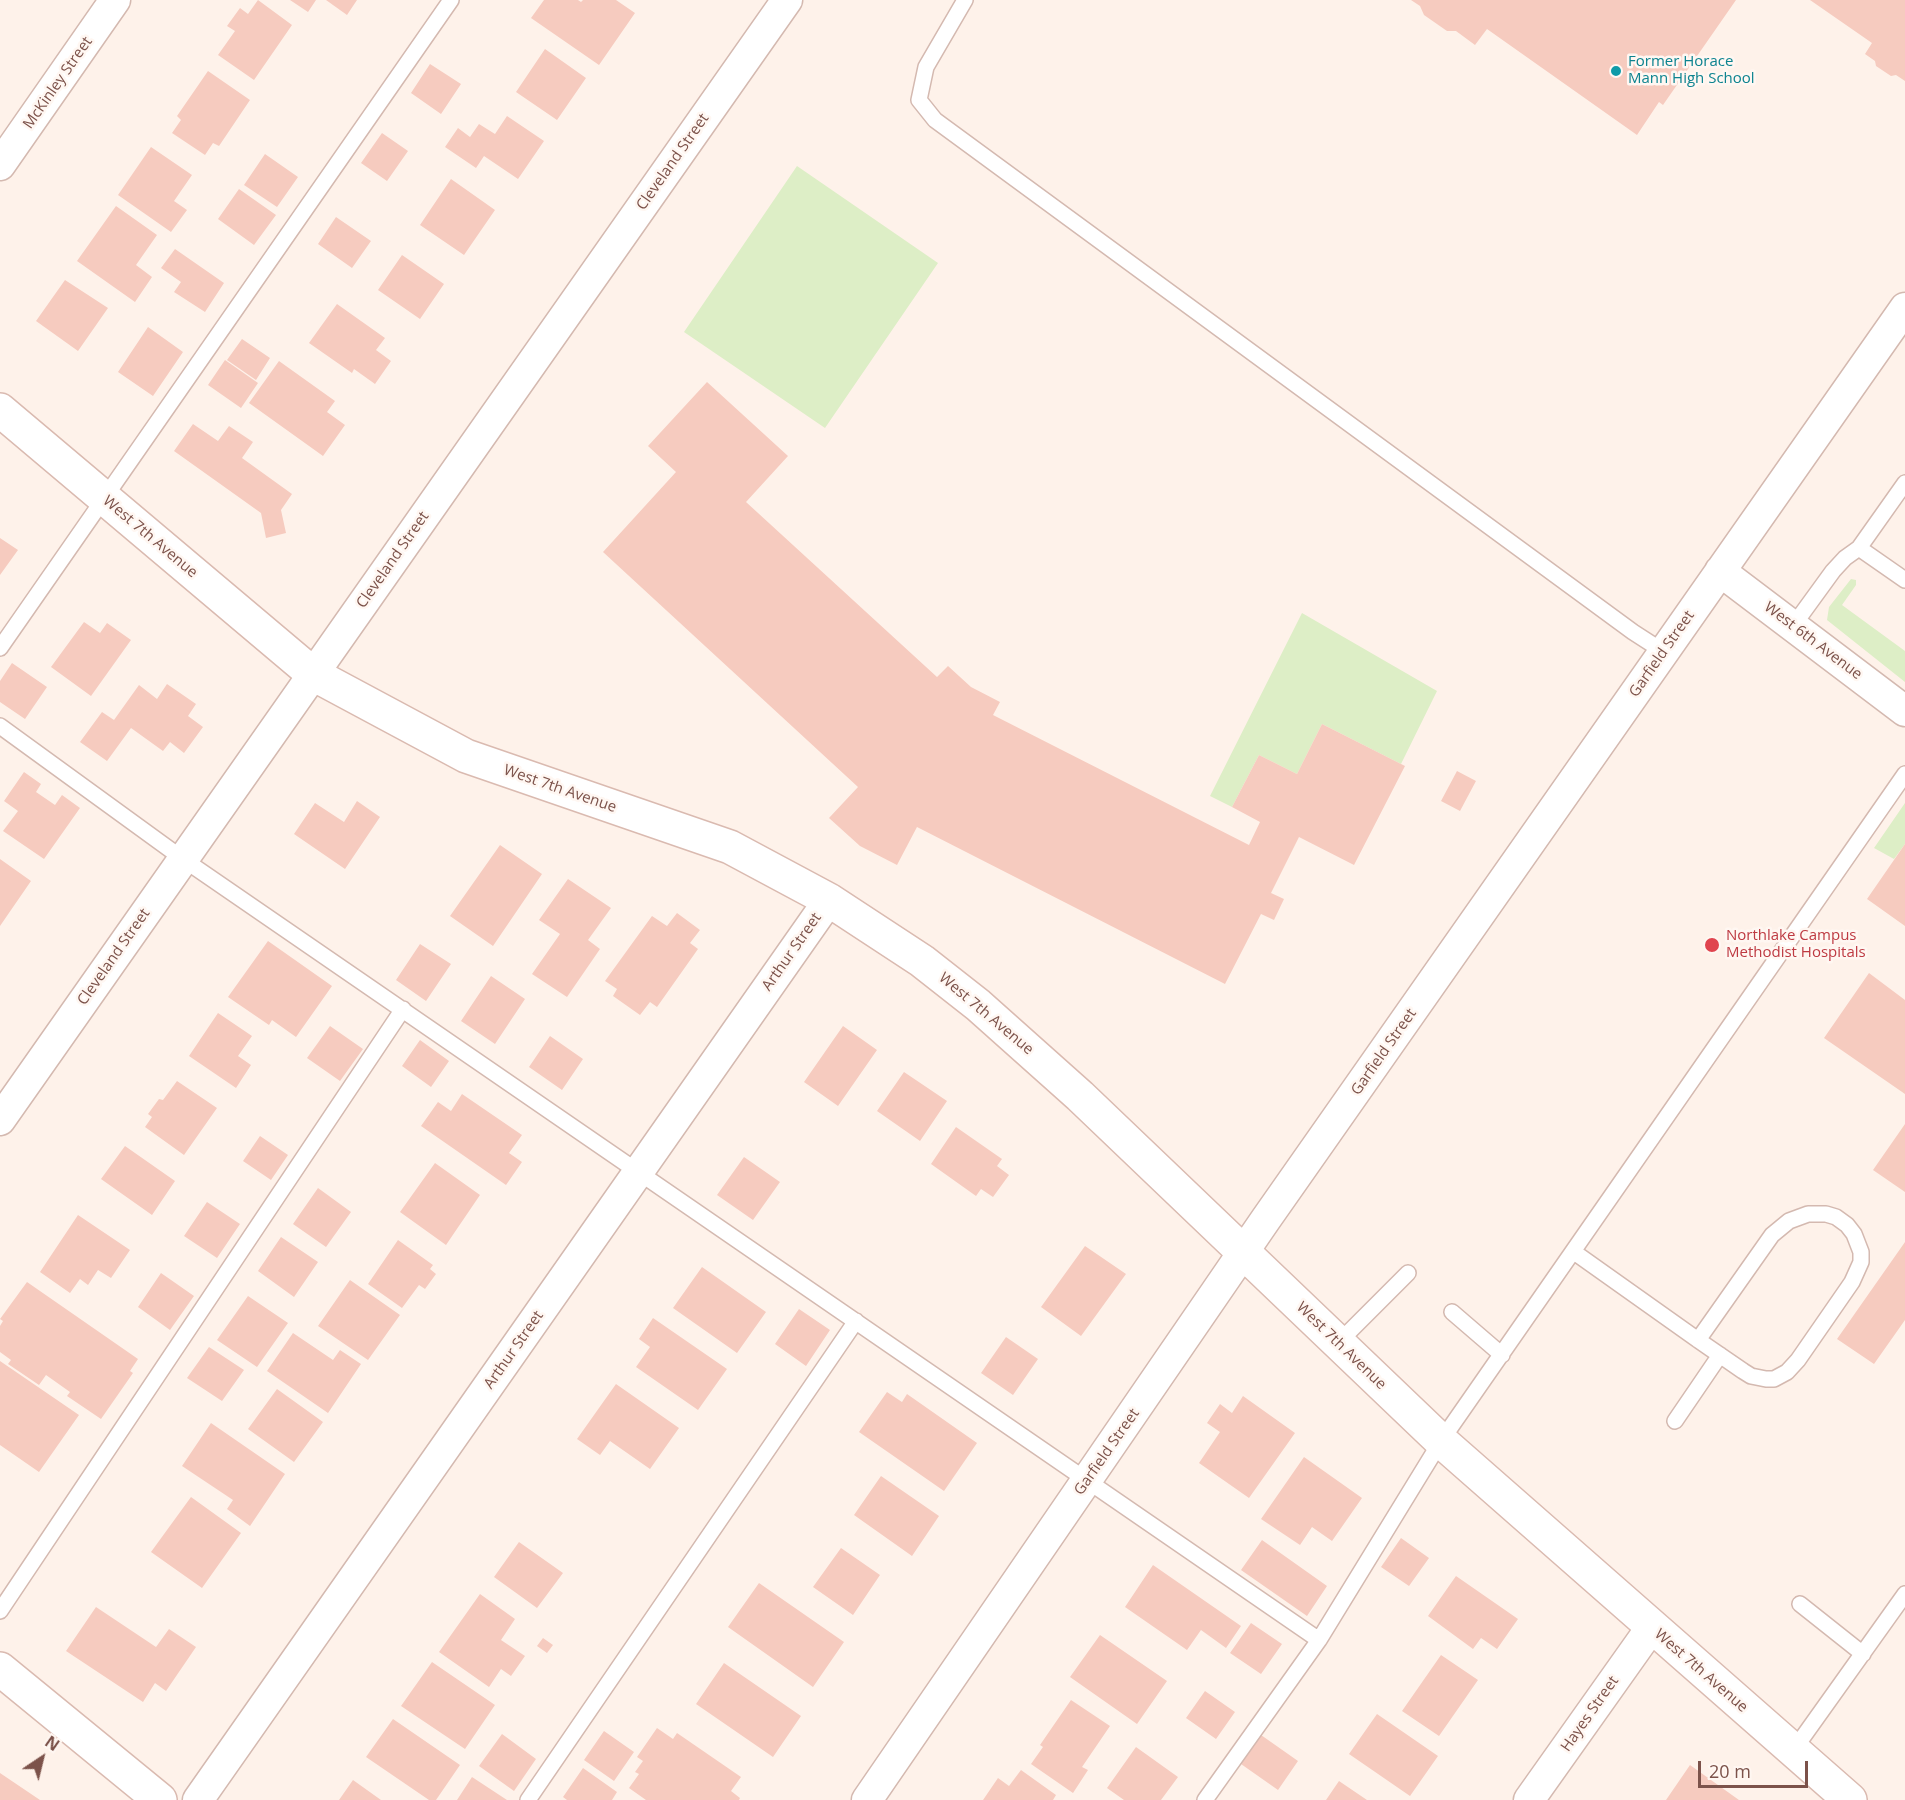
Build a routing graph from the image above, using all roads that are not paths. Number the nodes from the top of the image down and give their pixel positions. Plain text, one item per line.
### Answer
1 (115, 0) edge
2 (451, 0) edge
3 (787, 0) edge
4 (965, 0) edge
5 (0, 165) edge
6 (1905, 308) edge
7 (0, 410) edge
8 (1905, 483) edge
9 (105, 499) junction
10 (1859, 548) junction
11 (1720, 571) junction
12 (1905, 580) edge
13 (1793, 626) junction
14 (0, 648) edge
15 (1664, 652) junction
16 (313, 674) junction
17 (1905, 711) edge
18 (0, 726) edge
19 (1905, 774) edge
20 (183, 859) junction
21 (829, 900) junction
22 (403, 1009) junction
23 (0, 1120) edge
24 (639, 1172) junction
25 (1574, 1252) junction
26 (1243, 1253) junction
27 (1408, 1273) dead end
28 (1452, 1312) dead end
29 (856, 1320) junction
30 (1698, 1340) junction
31 (1338, 1343) junction
32 (1502, 1355) junction
33 (1720, 1355) junction
34 (1675, 1420) dead end
35 (1441, 1441) junction
36 (1087, 1480) junction
37 (1905, 1594) edge
38 (1800, 1604) dead end
39 (0, 1611) edge
40 (1651, 1628) junction
41 (1319, 1640) junction
42 (1863, 1654) junction
43 (0, 1669) edge
44 (1793, 1751) junction
45 (160, 1800) edge
46 (198, 1800) edge
47 (528, 1800) edge
48 (867, 1800) edge
49 (1205, 1800) edge
50 (1529, 1800) edge
51 (1850, 1800) edge

1 - 5 street, McKinley Street
2 - 9 lane
3 - 16 street, Cleveland Street
4 - 15 lane
6 - 11 street, Garfield Street
7 - 9 street, West 7th Avenue
8 - 10 lane
9 - 14 lane
9 - 16 street, West 7th Avenue
10 - 12 lane
10 - 13 lane
11 - 13 street, West 6th Avenue
11 - 15 street, Garfield Street
13 - 17 street, West 6th Avenue
15 - 26 street, Garfield Street
16 - 20 street, Cleveland Street
16 - 21 street, West 7th Avenue
18 - 20 lane
19 - 25 lane
20 - 22 lane
20 - 23 street, Cleveland Street
21 - 24 street, Arthur Street
21 - 26 street, West 7th Avenue
22 - 24 lane
22 - 39 lane
24 - 29 lane
24 - 46 street, Arthur Street
25 - 30 lane
25 - 32 lane
26 - 31 street, West 7th Avenue
26 - 36 street, Garfield Street
27 - 31 lane
28 - 32 lane
29 - 36 lane
29 - 47 lane
30 - 33 lane
30 - 33 lane
31 - 35 street, West 7th Avenue
32 - 35 lane
33 - 34 lane
35 - 40 street, West 7th Avenue
35 - 41 lane
36 - 41 lane
36 - 48 street, Garfield Street
37 - 42 lane
38 - 42 lane
40 - 44 street, West 7th Avenue
40 - 50 street, Hayes Street
41 - 49 lane
42 - 44 lane
43 - 45 street
44 - 51 street, West 7th Avenue

